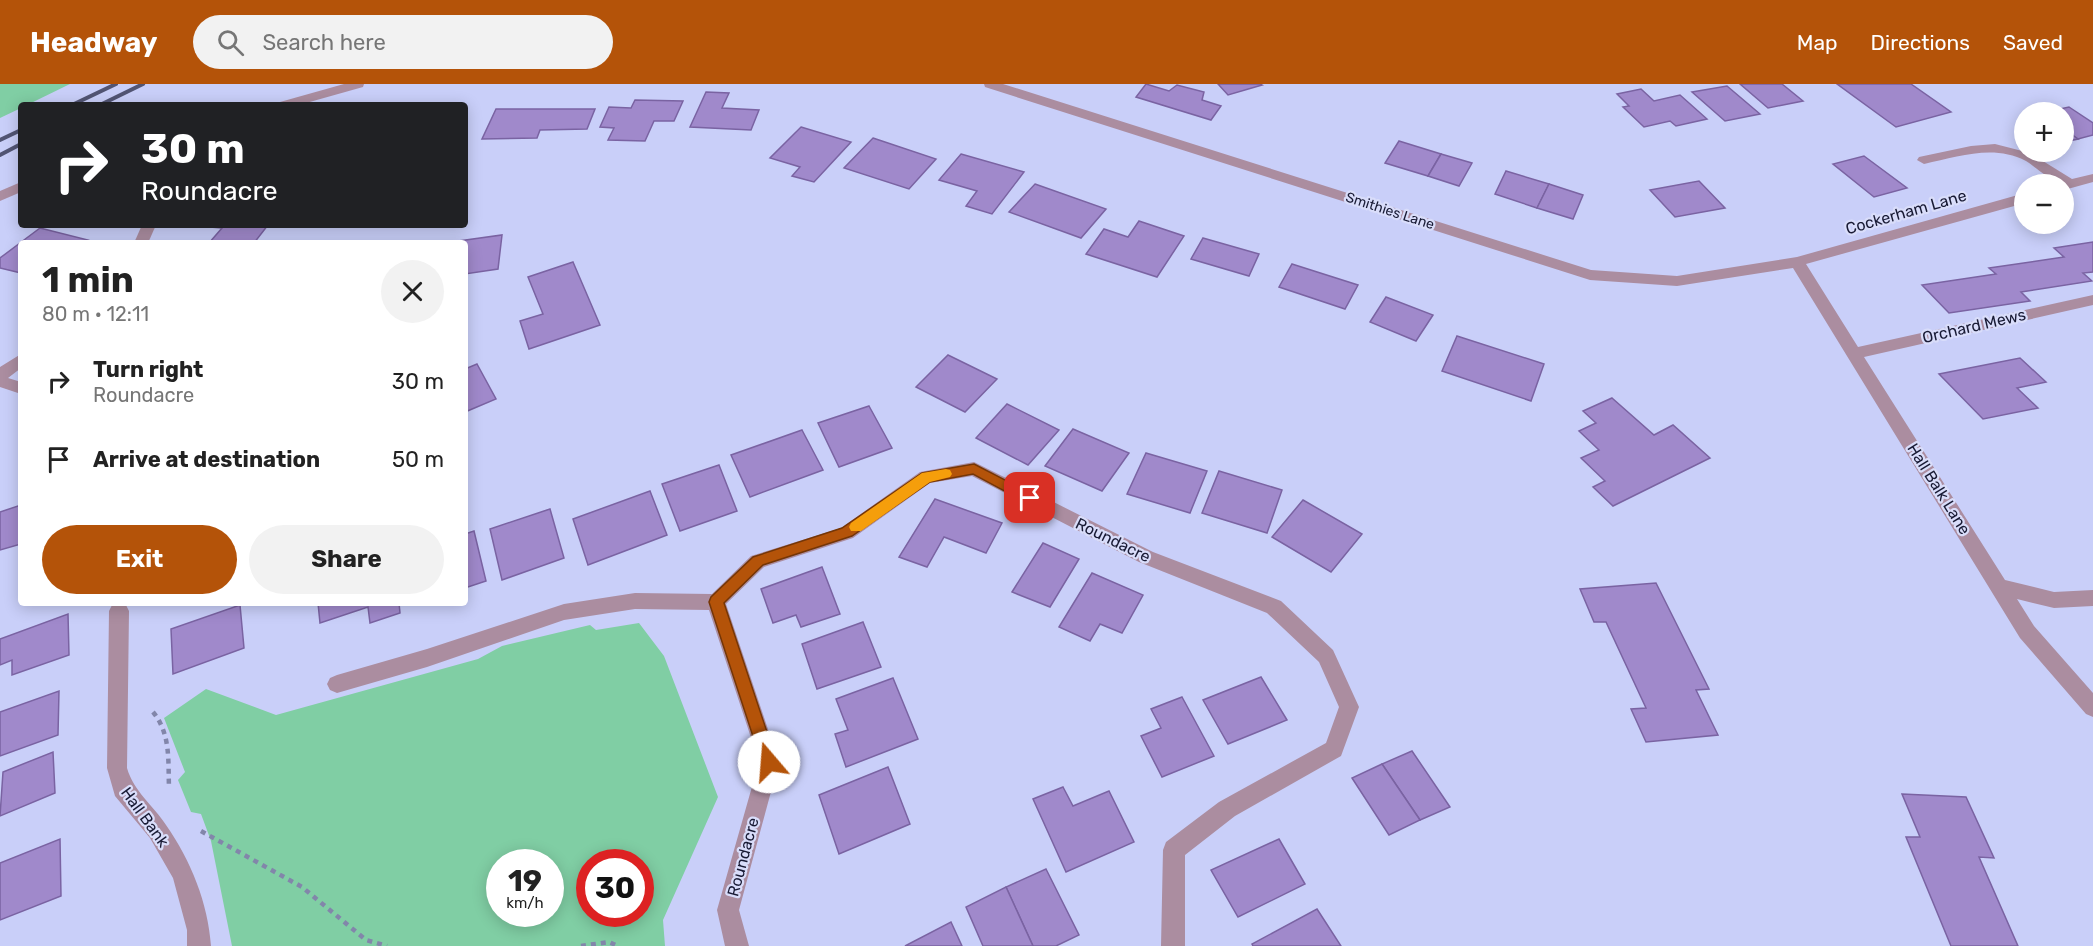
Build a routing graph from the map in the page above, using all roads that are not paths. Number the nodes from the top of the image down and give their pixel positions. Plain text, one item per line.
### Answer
1 (358, 84) edge
2 (990, 84) edge
3 (1035, 84) edge
4 (1022, 94) junction
5 (295, 102) edge
6 (1924, 160) dead end
7 (2051, 174) edge
8 (2093, 178) edge
9 (2074, 184) edge
10 (18, 188) edge
11 (0, 197) edge
12 (2014, 201) edge
13 (1797, 262) junction
14 (2093, 300) edge
15 (1855, 353) junction
16 (18, 362) edge
17 (0, 375) edge
18 (0, 381) edge
19 (18, 387) edge
20 (2000, 587) junction
21 (2093, 598) edge
22 (716, 602) junction
23 (119, 611) dead end
24 (337, 684) dead end
25 (2093, 708) edge
26 (199, 946) edge
27 (736, 946) edge
28 (1173, 946) edge

1 - 5 street
2 - 4 street, Smithies Lane
3 - 4 street
4 - 13 street, Smithies Lane
6 - 7 street
8 - 9 street
10 - 11 street
12 - 13 street, Cockerham Lane
13 - 15 street, Hall Balk Lane
14 - 15 street, Orchard Mews
15 - 20 street, Hall Balk Lane
16 - 17 street
18 - 19 street
20 - 21 street
20 - 25 street, Hall Balk Lane
22 - 24 street
22 - 27 street, Roundacre
22 - 28 street, Roundacre
23 - 26 street, Hall Bank

